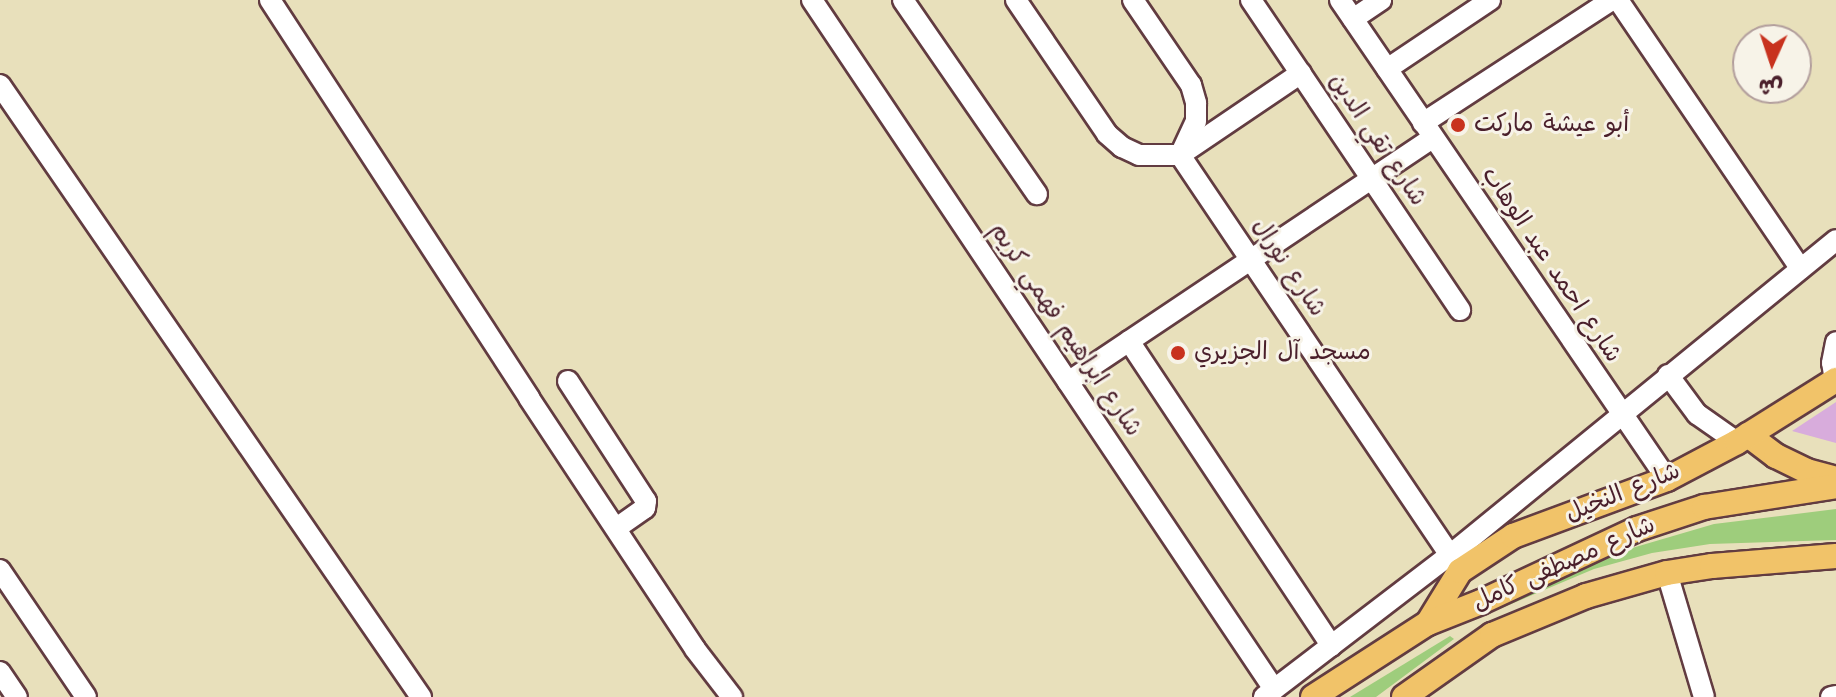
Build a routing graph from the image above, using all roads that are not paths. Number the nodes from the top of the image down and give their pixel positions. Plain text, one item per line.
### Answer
1 (270, 0) edge
2 (812, 0) edge
3 (903, 0) edge
4 (1016, 0) edge
5 (1133, 0) edge
6 (1251, 0) edge
7 (1340, 0) edge
8 (1381, 0) edge
9 (1490, 0) edge
10 (1615, 0) edge
11 (1353, 19) junction
12 (1387, 69) junction
13 (1301, 73) junction
14 (0, 85) edge
15 (1428, 130) junction
16 (1180, 155) junction
17 (1372, 178) junction
18 (1037, 194) dead end
19 (1836, 240) edge
20 (1251, 260) junction
21 (1801, 269) junction
22 (1460, 310) dead end
23 (1129, 341) junction
24 (1836, 342) edge
25 (1668, 375) junction
26 (1835, 380) edge
27 (568, 381) dead end
28 (1068, 382) junction
29 (1620, 414) junction
30 (1742, 438) junction
31 (1667, 479) junction
32 (1836, 479) edge
33 (1836, 486) edge
34 (616, 528) junction
35 (1836, 556) edge
36 (1455, 563) junction
37 (0, 570) edge
38 (1667, 573) junction
39 (6, 593) edge
40 (1428, 623) junction
41 (1332, 646) junction
42 (0, 672) edge
43 (1269, 693) edge
44 (17, 697) edge
45 (86, 697) edge
46 (421, 697) edge
47 (732, 697) edge
48 (1313, 697) edge
49 (1404, 697) edge
50 (1704, 697) edge

1 - 34 street
2 - 28 street, شارع ابراهيم فهمي كريم
3 - 18 street
4 - 16 street
5 - 16 street
6 - 13 street, شارع تقي الدين
7 - 11 street, شارع احمد عبد الوهاب
8 - 11 street
9 - 12 street
10 - 15 street
10 - 21 street
11 - 12 street, شارع احمد عبد الوهاب
12 - 15 street, شارع احمد عبد الوهاب
13 - 16 street
13 - 17 street, شارع تقي الدين
14 - 46 street
15 - 17 street
15 - 29 street, شارع احمد عبد الوهاب
16 - 20 street, شارع نورال
17 - 20 street
17 - 22 street, شارع تقي الدين
19 - 21 street
20 - 23 street
20 - 36 street, شارع نورال
21 - 25 street
23 - 28 street
23 - 41 street
24 - 26 street
25 - 29 street
25 - 30 street
26 - 30 main road, شارع النخيل
27 - 34 street
28 - 43 street, شارع ابراهيم فهمي كريم
29 - 31 street, شارع احمد عبد الوهاب
29 - 36 street
30 - 31 main road, شارع النخيل
30 - 32 main road
31 - 36 main road, شارع النخيل
33 - 40 main road, شارع مصطفى كامل
34 - 47 street
35 - 38 main road, شارع مصطفى كامل
36 - 40 main road, شارع النخيل
36 - 41 street
37 - 39 street
38 - 49 main road, شارع مصطفى كامل
38 - 50 street
39 - 45 street
40 - 48 main road, شارع مصطفى كامل
41 - 43 street
42 - 44 street

